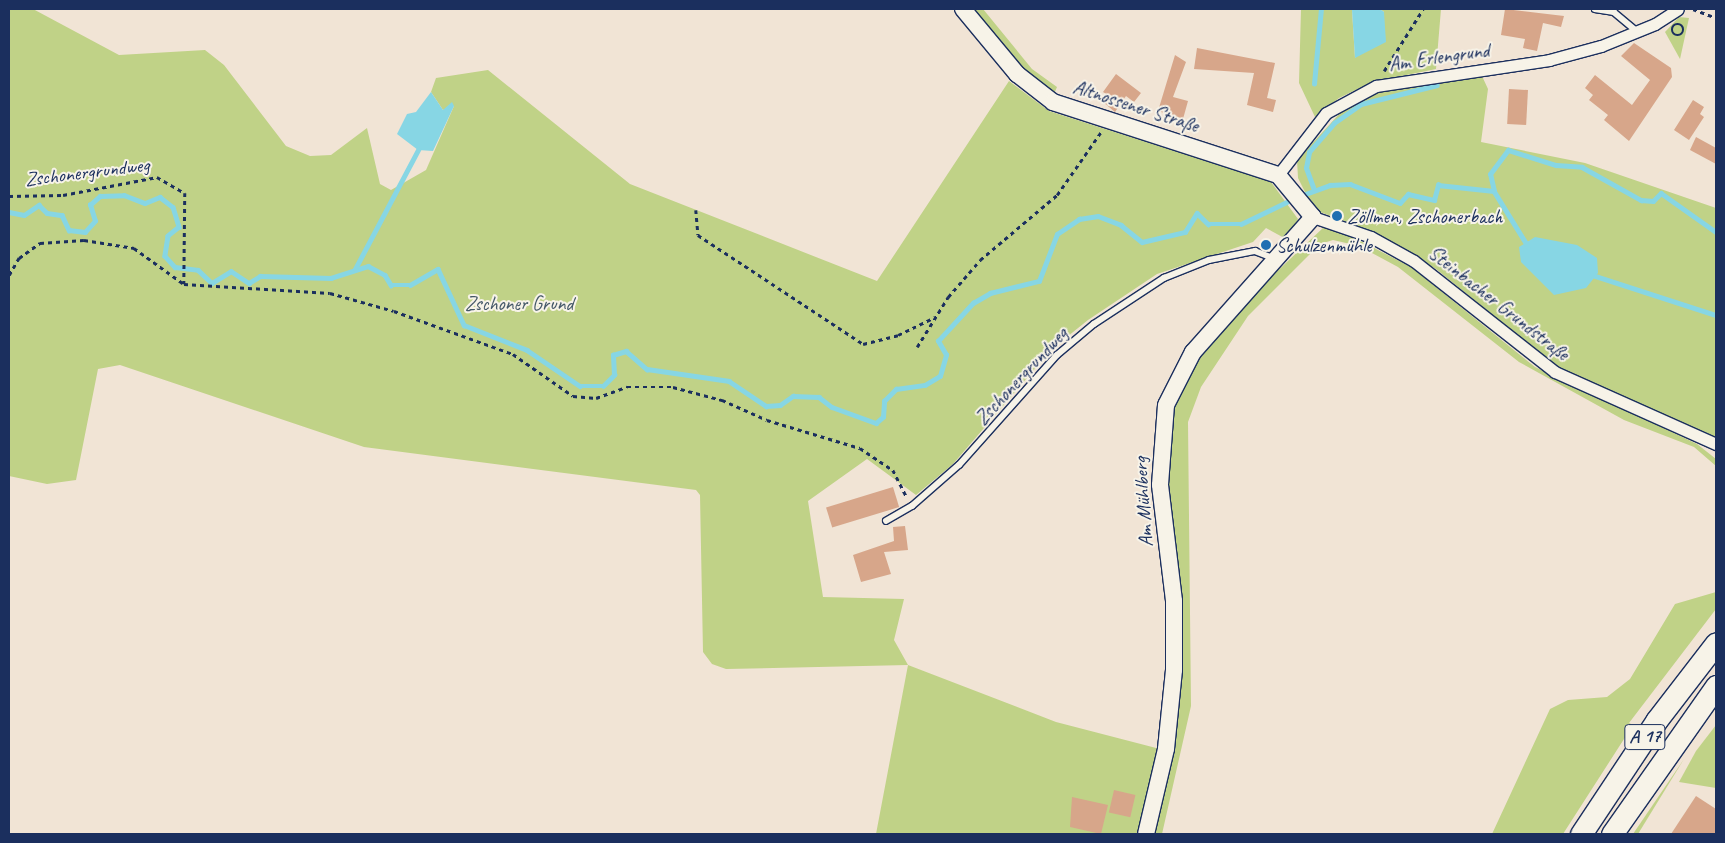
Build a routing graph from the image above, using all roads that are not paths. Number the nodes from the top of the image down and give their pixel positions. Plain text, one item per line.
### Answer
1 (963, 9) edge
2 (1595, 9) edge
3 (1678, 9) edge
4 (1637, 31) junction
5 (1278, 175) junction
6 (1311, 213) junction
7 (1277, 259) junction
8 (1716, 444) edge
9 (886, 521) dead end
10 (1716, 643) edge
11 (1716, 686) edge
12 (1146, 834) edge
13 (1581, 834) edge
14 (1612, 834) edge

1 - 5 street, Altnossener Straße
2 - 4 lane
3 - 4 street, Am Erlengrund
4 - 5 street, Am Erlengrund
5 - 6 street, Altnossener Straße
6 - 7 street, Am Mühlberg
6 - 8 street, Steinbacher Grundstraße
7 - 9 lane, Zschonergrundweg
7 - 12 street, Am Mühlberg
10 - 13 highway, A 17
11 - 14 highway, A 17

